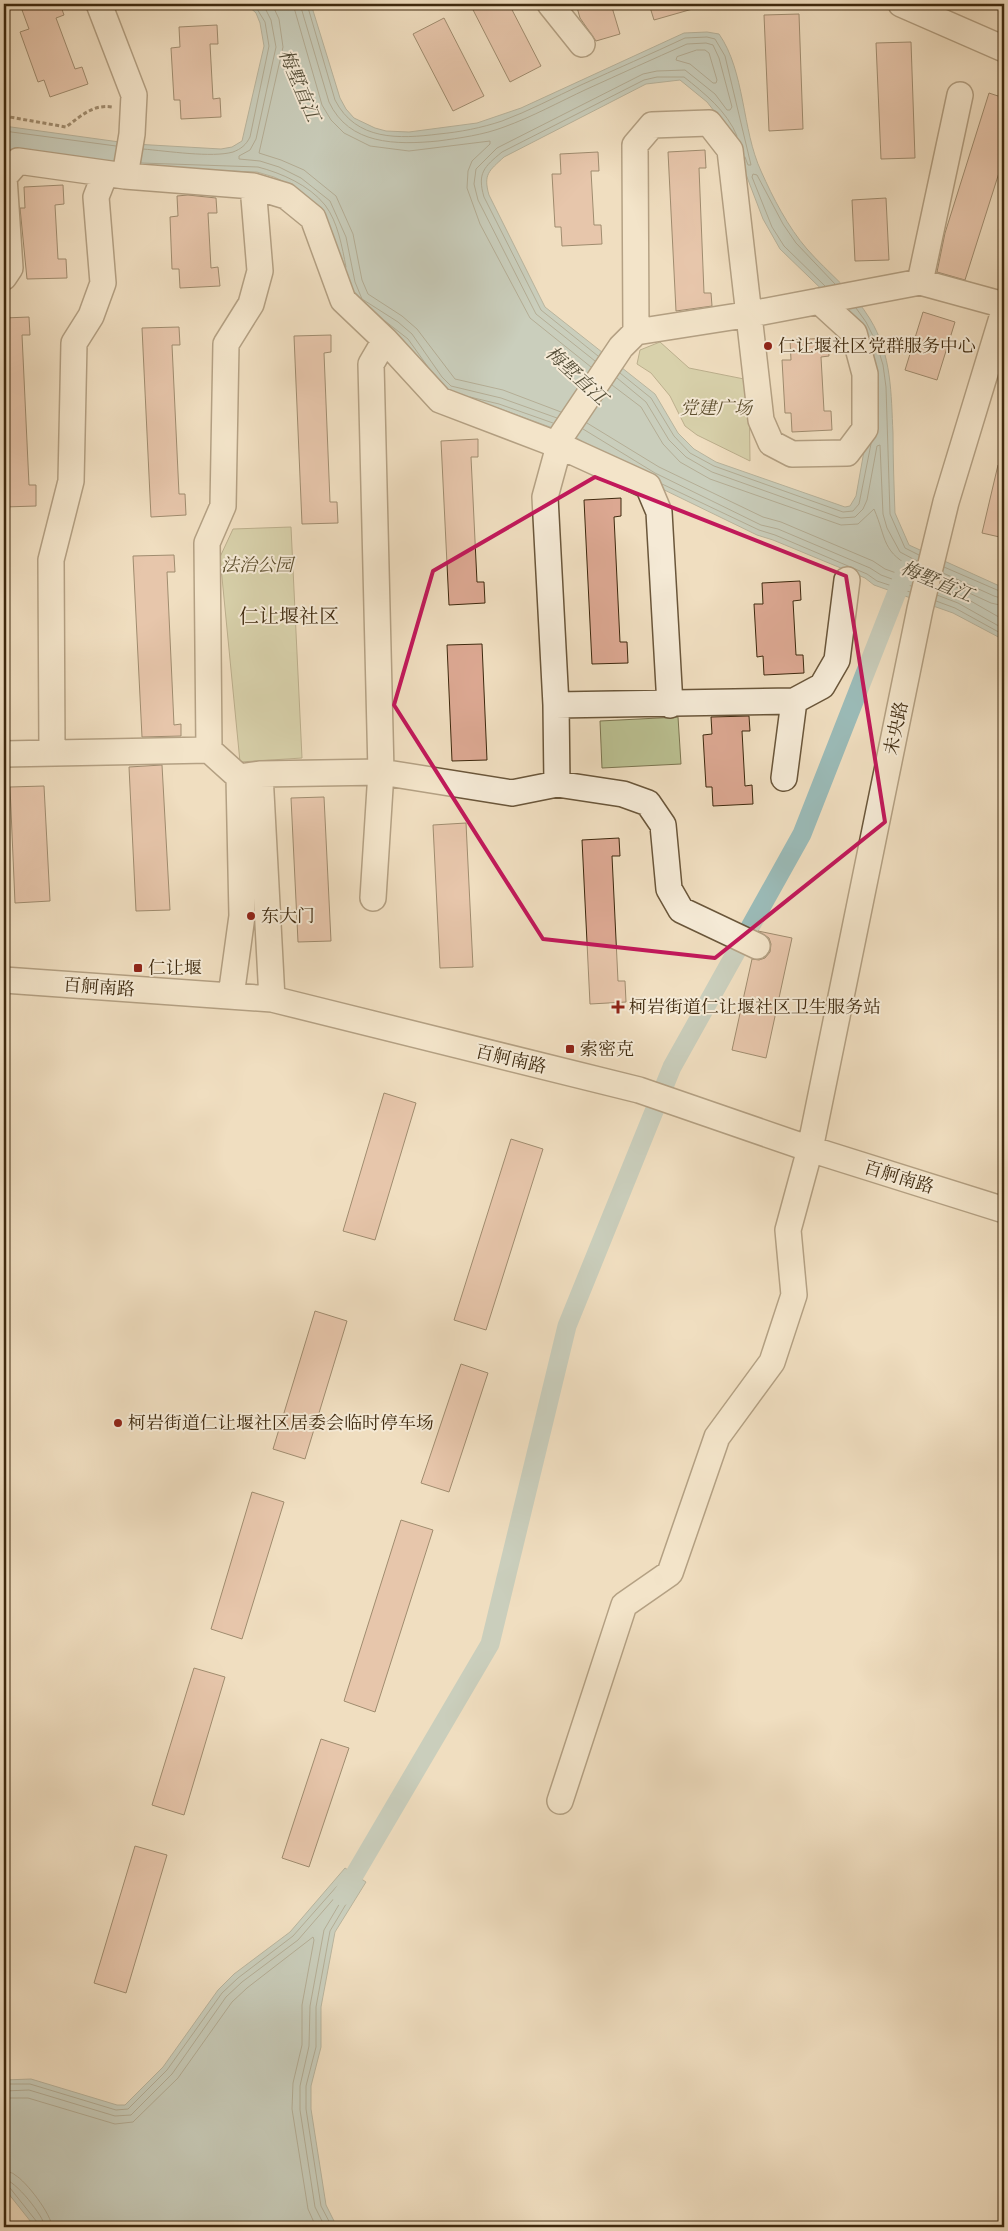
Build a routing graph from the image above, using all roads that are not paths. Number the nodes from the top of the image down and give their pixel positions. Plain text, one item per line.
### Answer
1 (99, 4) edge
2 (550, 4) edge
3 (901, 4) edge
4 (946, 13) edge
5 (582, 44) dead end
6 (1004, 49) edge
7 (960, 95) dead end
8 (115, 175) junction
9 (253, 186) junction
10 (4, 278) edge
11 (920, 282) junction
12 (823, 300) junction
13 (1004, 306) edge
14 (750, 314) junction
15 (1002, 327) edge
16 (385, 340) junction
17 (628, 340) junction
18 (560, 440) junction
19 (848, 580) dead end
20 (794, 701) junction
21 (556, 705) junction
22 (670, 705) junction
23 (209, 750) junction
24 (52, 752) junction
25 (4, 754) edge
26 (381, 772) junction
27 (250, 775) junction
28 (784, 778) dead end
29 (557, 784) junction
30 (373, 898) dead end
31 (757, 946) dead end
32 (4, 980) edge
33 (231, 996) junction
34 (272, 1000) junction
35 (810, 1149) junction
36 (1004, 1210) edge
37 (560, 1801) dead end

1 - 8 street
2 - 5 street
3 - 4 street
4 - 6 street
7 - 11 street
8 - 9 street
8 - 10 street
8 - 24 street
9 - 16 street
9 - 23 street
11 - 12 street
11 - 13 street
12 - 14 street
12 - 14 street
14 - 17 street
14 - 17 street
15 - 35 street, 未央路
16 - 18 street
16 - 26 street
17 - 18 street
18 - 21 street
18 - 22 street
19 - 20 street
20 - 22 street
20 - 28 street
21 - 22 street
21 - 29 street
23 - 24 street
23 - 27 street
24 - 25 street
26 - 27 street
26 - 29 street
26 - 30 street
27 - 33 street
27 - 34 street
29 - 31 street
32 - 33 street, 百舸南路
33 - 34 street, 百舸南路
34 - 35 street, 百舸南路
35 - 36 street, 百舸南路
35 - 37 street, 未央路

